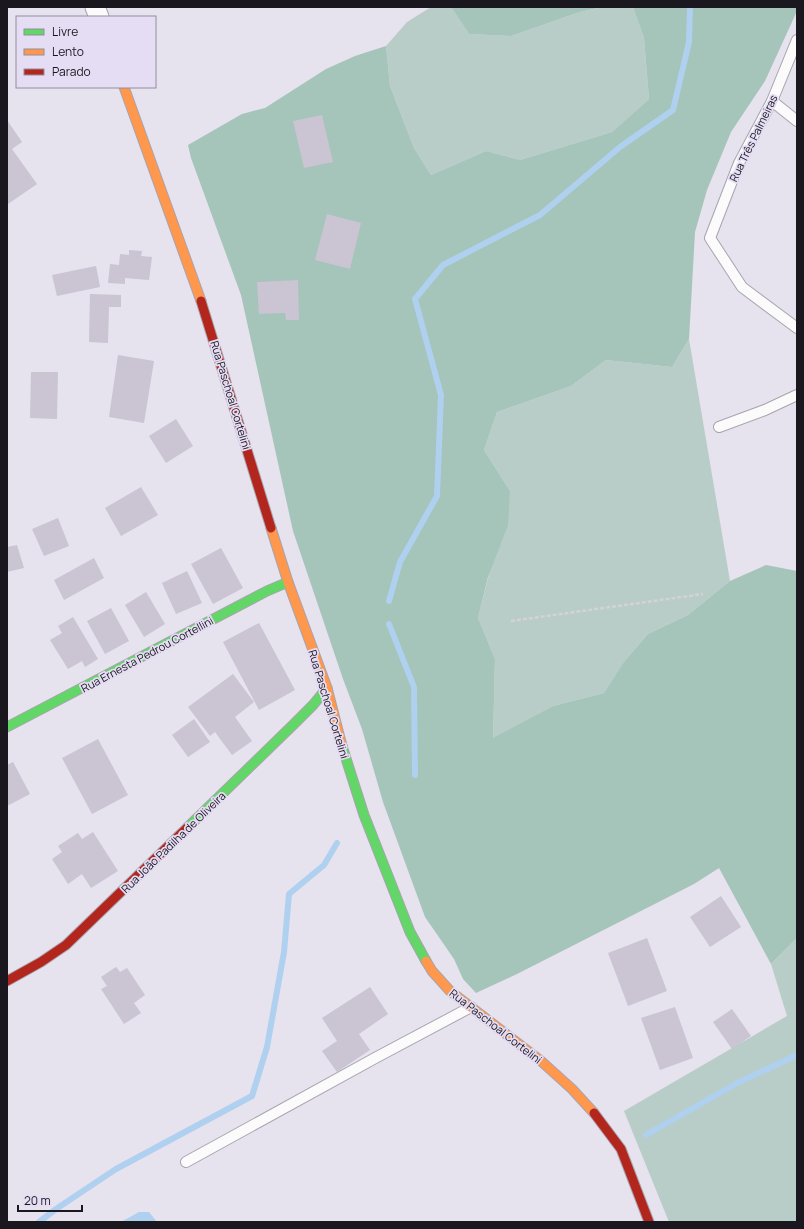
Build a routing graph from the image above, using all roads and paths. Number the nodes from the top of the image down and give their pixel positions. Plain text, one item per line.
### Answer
1 (797, 40) edge
2 (124, 88) edge
3 (772, 101) junction
4 (797, 121) edge
5 (797, 328) edge
6 (797, 395) edge
7 (719, 427) dead end
8 (288, 582) junction
9 (703, 594) dead end
10 (511, 621) dead end
11 (327, 688) junction
12 (7, 727) edge
13 (7, 981) edge
14 (471, 1007) junction
15 (186, 1162) dead end
16 (648, 1222) edge

1 - 3 lane, Rua Três Palmeiras
2 - 8 street, Rua Paschoal Cortelini
3 - 4 lane
3 - 5 lane, Rua Três Palmeiras
6 - 7 lane
8 - 11 street, Rua Paschoal Cortelini
8 - 12 street, Rua Ernesta Pedrou Cortellini
9 - 10 path
11 - 13 street, Rua João Padilha de Oliveira
11 - 14 street, Rua Paschoal Cortelini
14 - 15 lane
14 - 16 street, Rua Paschoal Cortelini

